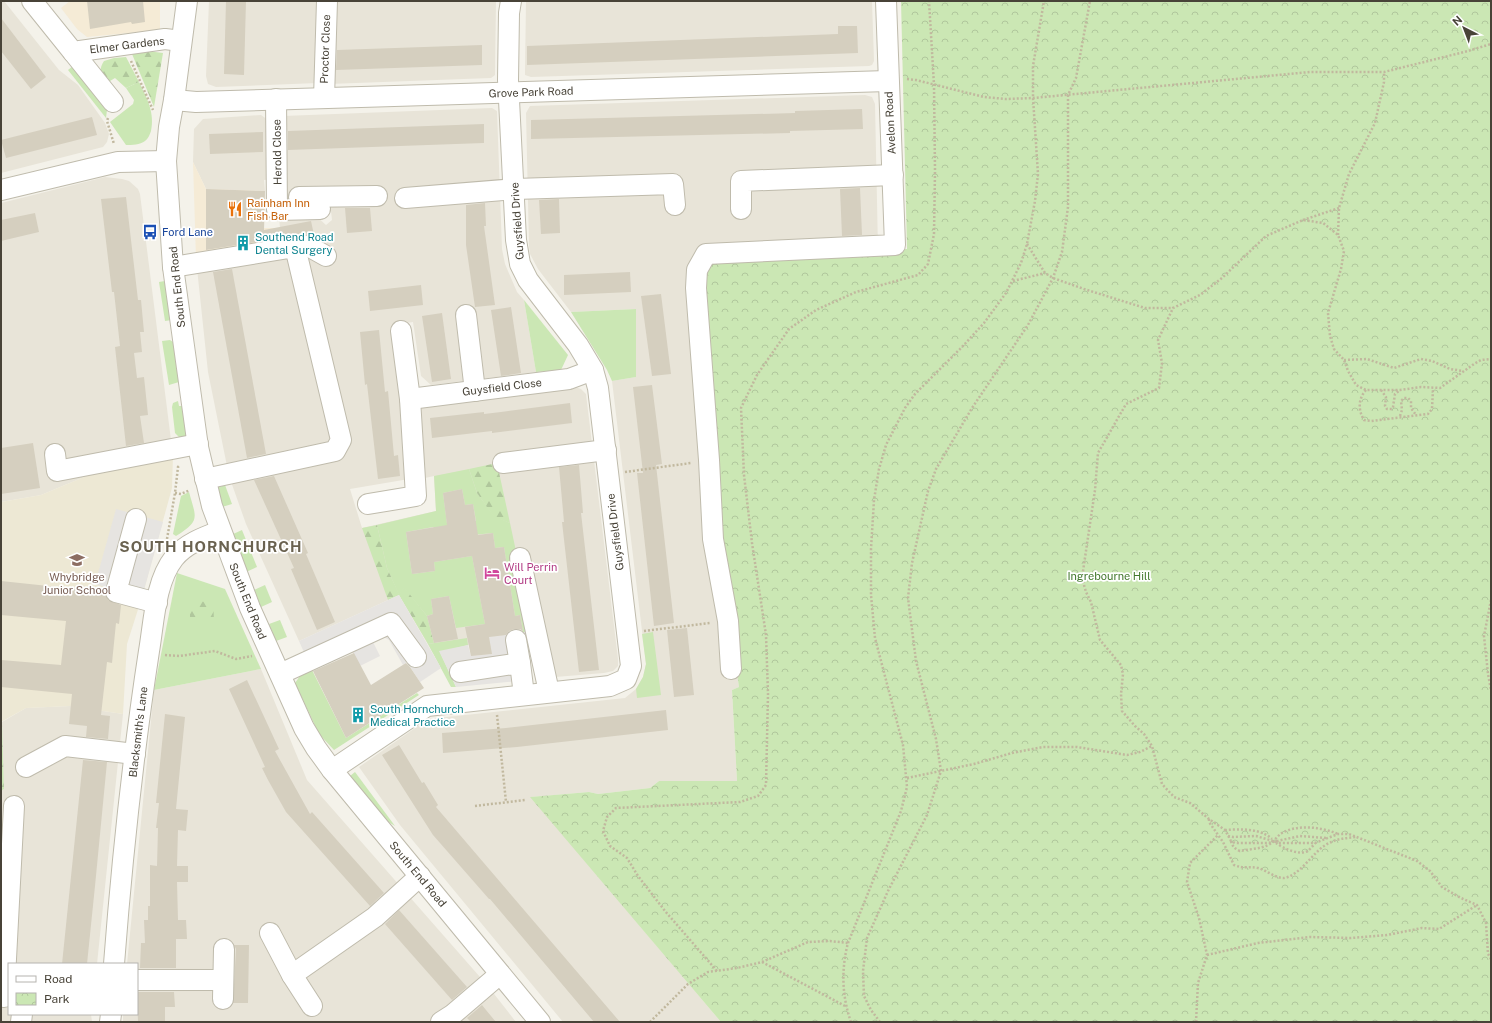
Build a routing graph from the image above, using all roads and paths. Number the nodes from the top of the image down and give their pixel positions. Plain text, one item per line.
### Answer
1 (32, 1) edge
2 (187, 1) edge
3 (327, 1) edge
4 (511, 1) edge
5 (886, 1) edge
6 (930, 1) edge
7 (1044, 1) edge
8 (1090, 1) edge
9 (181, 41) junction
10 (123, 44) junction
11 (1491, 44) edge
12 (73, 52) junction
13 (1384, 72) junction
14 (896, 79) junction
15 (934, 85) junction
16 (509, 93) junction
17 (1068, 95) junction
18 (324, 98) junction
19 (1033, 98) junction
20 (276, 99) junction
21 (174, 100) junction
22 (113, 102) joint
23 (155, 114) dead end
24 (166, 161) junction
25 (118, 162) junction
26 (893, 175) junction
27 (515, 189) junction
28 (1, 190) edge
29 (377, 196) dead end
30 (277, 197) junction
31 (405, 198) dead end
32 (675, 205) dead end
33 (1339, 208) junction
34 (320, 209) dead end
35 (741, 209) dead end
36 (1303, 220) junction
37 (1338, 236) junction
38 (1027, 244) junction
39 (295, 247) junction
40 (326, 256) dead end
41 (173, 267) junction
42 (1045, 273) junction
43 (1053, 278) junction
44 (1013, 281) junction
45 (1173, 308) junction
46 (466, 315) dead end
47 (401, 331) dead end
48 (1491, 359) edge
49 (1344, 360) junction
50 (593, 370) junction
51 (1464, 371) junction
52 (1433, 389) junction
53 (1366, 390) junction
54 (1381, 390) junction
55 (1400, 390) junction
56 (475, 391) junction
57 (410, 399) junction
58 (1416, 415) junction
59 (1400, 416) junction
60 (198, 444) junction
61 (606, 450) junction
62 (54, 454) dead end
63 (709, 460) junction
64 (504, 464) dead end
65 (608, 474) junction
66 (176, 475) dead end
67 (199, 484) junction
68 (175, 493) junction
69 (368, 504) dead end
70 (136, 519) dead end
71 (220, 531) junction
72 (168, 545) dead end
73 (520, 558) dead end
74 (1491, 600) edge
75 (157, 603) junction
76 (728, 621) junction
77 (628, 633) junction
78 (516, 640) dead end
79 (149, 653) junction
80 (270, 653) junction
81 (416, 657) dead end
82 (520, 662) junction
83 (731, 669) dead end
84 (460, 672) dead end
85 (280, 674) junction
86 (1491, 690) edge
87 (549, 692) junction
88 (524, 695) junction
89 (495, 698) junction
90 (1152, 746) junction
91 (135, 754) junction
92 (26, 767) dead end
93 (332, 770) junction
94 (941, 771) junction
95 (907, 778) junction
96 (525, 800) dead end
97 (506, 802) junction
98 (14, 806) dead end
99 (475, 806) dead end
100 (1209, 819) junction
101 (1225, 830) junction
102 (1338, 834) junction
103 (1218, 835) junction
104 (1228, 836) junction
105 (1356, 837) junction
106 (1326, 838) junction
107 (1231, 841) junction
108 (1274, 841) junction
109 (1314, 843) junction
110 (5, 872) edge
111 (420, 876) junction
112 (1477, 905) junction
113 (270, 934) dead end
114 (848, 943) junction
115 (224, 949) dead end
116 (1207, 955) junction
117 (1491, 959) edge
118 (762, 962) junction
119 (114, 963) edge
120 (717, 970) junction
121 (500, 974) junction
122 (292, 975) junction
123 (138, 980) edge
124 (5, 997) edge
125 (312, 1006) dead end
126 (847, 1007) junction
127 (441, 1022) edge
128 (540, 1022) edge
129 (650, 1022) edge
130 (851, 1022) edge
131 (880, 1022) edge
132 (1196, 1022) edge

1 - 12 street, Elmer Gardens
2 - 9 street, South End Road
3 - 18 street, Proctor Close
4 - 16 street, Guysfield Drive
5 - 14 street, Avelon Road
6 - 15 path
7 - 19 path
8 - 17 path
9 - 10 street, Elmer Gardens
9 - 21 street, South End Road
10 - 12 street, Elmer Gardens
10 - 23 path
11 - 13 path
12 - 22 street, Elmer Gardens
13 - 17 path
13 - 33 path
14 - 15 path
14 - 16 street, Grove Park Road
14 - 26 street, Avelon Road
15 - 19 path
15 - 120 path
16 - 18 street, Grove Park Road
16 - 27 street, Guysfield Drive
17 - 19 path
17 - 43 path
18 - 20 street, Grove Park Road
19 - 38 path
20 - 21 street, Grove Park Road
20 - 30 street, Herold Close
21 - 24 street, South End Road
22 - 25 path
24 - 25 street
24 - 41 street, South End Road
25 - 28 street
26 - 35 street
26 - 63 street, Avelon Road
27 - 31 street
27 - 32 street
27 - 50 street, Guysfield Drive
29 - 30 street
30 - 34 street, Herold Close
33 - 36 path
33 - 37 path
36 - 37 path
36 - 45 path
37 - 49 path
38 - 42 path
38 - 44 path
39 - 40 street
39 - 41 street
39 - 67 street
41 - 60 street, South End Road
42 - 43 path
42 - 44 path
43 - 45 path
43 - 94 path
44 - 95 path
45 - 90 path
46 - 56 street
47 - 57 street
48 - 51 path
49 - 51 path
49 - 53 path
50 - 56 street, Guysfield Close
50 - 61 street, Guysfield Drive
51 - 52 path
52 - 55 path
52 - 58 path
53 - 54 path
53 - 59 path
54 - 55 path
54 - 55 path
56 - 57 street, Guysfield Close
57 - 69 street
58 - 59 path
58 - 59 path
60 - 62 street
60 - 67 street, South End Road
61 - 64 street
61 - 65 street, Guysfield Drive
63 - 65 path
63 - 76 street
65 - 77 street, Guysfield Drive
66 - 68 path
67 - 68 path
67 - 71 street, South End Road
68 - 72 path
70 - 75 street
71 - 75 street, Blacksmith's Lane
71 - 80 street, South End Road
73 - 87 street
74 - 86 path
75 - 79 street, Blacksmith's Lane
76 - 77 path
76 - 83 street
77 - 87 street, Guysfield Drive
78 - 82 street
79 - 80 path
79 - 91 street, Blacksmith's Lane
80 - 85 street, South End Road
81 - 85 street
82 - 84 street
82 - 88 street
85 - 93 street, South End Road
87 - 88 street, Guysfield Drive
88 - 89 street, Guysfield Drive
89 - 93 street, Guysfield Drive
89 - 97 path
90 - 94 path
90 - 100 path
91 - 92 street
91 - 119 street, Blacksmith's Lane
93 - 111 street, South End Road
94 - 95 path
94 - 131 path
95 - 114 path
96 - 97 path
97 - 99 path
98 - 110 street
100 - 101 path
100 - 103 path
101 - 104 path
101 - 108 path
102 - 105 path
102 - 106 path
102 - 108 path
103 - 105 path
103 - 116 path
104 - 107 path
104 - 108 path
105 - 112 path
106 - 108 path
106 - 109 path
107 - 108 path
107 - 108 path
108 - 109 path
108 - 109 path
110 - 124 street
111 - 121 street, South End Road
111 - 122 street
112 - 116 path
112 - 117 path
113 - 122 street
114 - 118 path
114 - 126 path
115 - 123 street
116 - 132 path
118 - 120 path
118 - 126 path
120 - 129 path
121 - 127 street
121 - 128 street, South End Road
122 - 125 street
126 - 130 path

